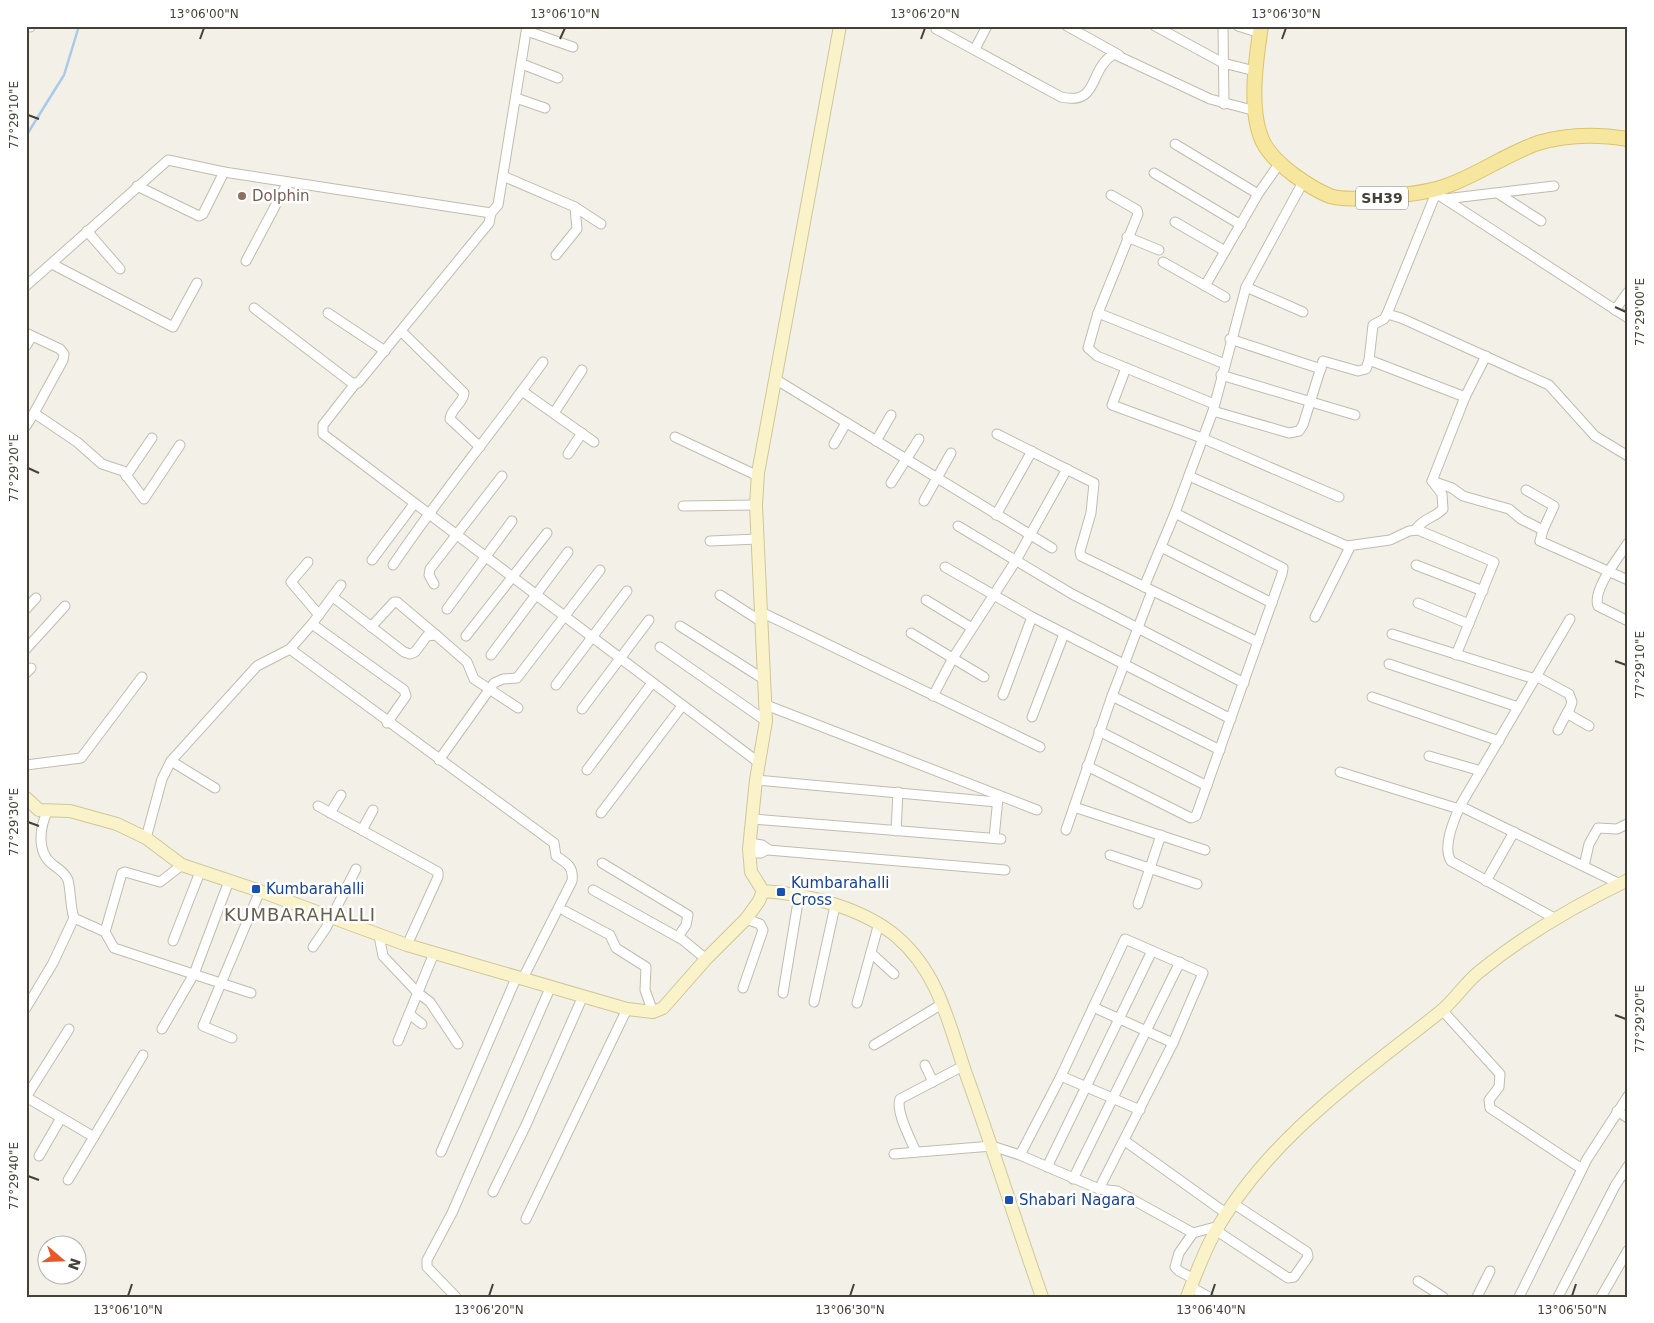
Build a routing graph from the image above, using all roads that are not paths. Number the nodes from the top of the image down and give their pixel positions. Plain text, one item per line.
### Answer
1 (840, 26) edge
2 (987, 26) edge
3 (1067, 26) edge
4 (1155, 26) edge
5 (1223, 26) edge
6 (1238, 26) edge
7 (527, 28) edge
8 (936, 29) dead end
9 (1261, 30) edge
10 (573, 47) dead end
11 (975, 49) junction
12 (1119, 55) junction
13 (1223, 62) junction
14 (522, 64) junction
15 (1255, 71) junction
16 (558, 78) dead end
17 (516, 98) junction
18 (1224, 104) junction
19 (545, 108) dead end
20 (1256, 111) junction
21 (1628, 139) edge
22 (1175, 144) dead end
23 (1279, 164) junction
24 (224, 172) junction
25 (1154, 173) dead end
26 (503, 176) junction
27 (288, 182) junction
28 (1304, 182) junction
29 (136, 186) junction
30 (1554, 186) dead end
31 (1434, 191) junction
32 (1258, 194) junction
33 (1499, 194) junction
34 (1110, 196) dead end
35 (1445, 199) junction
36 (575, 207) junction
37 (491, 213) junction
38 (1541, 221) dead end
39 (1175, 222) dead end
40 (601, 224) dead end
41 (1241, 225) junction
42 (87, 231) junction
43 (1127, 237) junction
44 (1159, 250) dead end
45 (1226, 252) junction
46 (556, 255) dead end
47 (246, 262) dead end
48 (1163, 262) dead end
49 (52, 264) junction
50 (120, 269) dead end
51 (197, 283) dead end
52 (26, 286) edge
53 (1205, 286) junction
54 (1246, 288) junction
55 (1628, 292) edge
56 (1225, 297) dead end
57 (254, 308) dead end
58 (1615, 310) junction
59 (1302, 312) dead end
60 (328, 313) dead end
61 (1098, 313) junction
62 (1388, 314) junction
63 (1628, 318) edge
64 (402, 332) junction
65 (29, 334) edge
66 (1230, 339) junction
67 (26, 346) edge
68 (384, 351) junction
69 (1486, 356) junction
70 (1369, 360) junction
71 (543, 362) dead end
72 (1225, 364) junction
73 (1126, 368) junction
74 (1321, 369) junction
75 (582, 370) dead end
76 (1221, 375) junction
77 (775, 379) junction
78 (355, 384) junction
79 (522, 391) junction
80 (1466, 397) junction
81 (1312, 403) junction
82 (1213, 407) junction
83 (34, 413) junction
84 (554, 413) junction
85 (891, 415) dead end
86 (1355, 415) dead end
87 (846, 423) junction
88 (26, 426) edge
89 (582, 433) junction
90 (997, 434) dead end
91 (675, 437) dead end
92 (152, 438) dead end
93 (1202, 438) junction
94 (919, 439) dead end
95 (876, 441) junction
96 (594, 442) dead end
97 (834, 444) dead end
98 (180, 446) dead end
99 (480, 447) junction
100 (952, 452) dead end
101 (1032, 452) junction
102 (568, 454) dead end
103 (1628, 456) edge
104 (905, 459) junction
105 (1066, 469) junction
106 (125, 474) junction
107 (502, 476) dead end
108 (758, 476) junction
109 (1189, 476) junction
110 (936, 478) junction
111 (1432, 481) junction
112 (891, 483) dead end
113 (1526, 490) dead end
114 (1339, 497) dead end
115 (924, 501) dead end
116 (414, 504) junction
117 (756, 505) junction
118 (683, 506) dead end
119 (427, 514) junction
120 (1175, 514) junction
121 (996, 515) junction
122 (512, 521) dead end
123 (958, 526) dead end
124 (1416, 530) junction
125 (1542, 530) junction
126 (547, 533) dead end
127 (456, 535) junction
128 (1029, 535) junction
129 (758, 539) junction
130 (710, 541) dead end
131 (1628, 543) edge
132 (1350, 547) junction
133 (1052, 548) dead end
134 (1161, 548) junction
135 (568, 552) dead end
136 (486, 557) junction
137 (372, 560) dead end
138 (308, 562) dead end
139 (1015, 562) junction
140 (393, 565) dead end
141 (1416, 565) dead end
142 (945, 567) dead end
143 (600, 570) dead end
144 (1609, 571) junction
145 (514, 578) junction
146 (1628, 580) edge
147 (434, 584) dead end
148 (341, 585) dead end
149 (1148, 589) junction
150 (627, 591) dead end
151 (1483, 591) junction
152 (720, 595) dead end
153 (992, 595) junction
154 (536, 596) junction
155 (333, 597) junction
156 (36, 598) dead end
157 (926, 600) dead end
158 (1272, 603) junction
159 (1418, 603) dead end
160 (65, 606) dead end
161 (26, 609) edge
162 (447, 609) dead end
163 (319, 615) junction
164 (762, 617) junction
165 (1032, 617) junction
166 (1315, 617) dead end
167 (565, 618) junction
168 (1570, 619) dead end
169 (649, 620) dead end
170 (1628, 621) edge
171 (312, 624) junction
172 (1470, 624) junction
173 (680, 626) dead end
174 (371, 627) junction
175 (972, 628) junction
176 (1138, 629) junction
177 (911, 633) dead end
178 (1064, 634) junction
179 (1392, 634) dead end
180 (436, 635) junction
181 (466, 636) dead end
182 (592, 638) junction
183 (1258, 642) junction
184 (660, 648) dead end
185 (26, 649) edge
186 (290, 649) junction
187 (491, 655) dead end
188 (1456, 655) junction
189 (953, 658) junction
190 (620, 659) junction
191 (1125, 664) junction
192 (1389, 664) dead end
193 (142, 677) dead end
194 (984, 677) dead end
195 (1536, 678) junction
196 (765, 680) junction
197 (652, 683) junction
198 (1244, 683) junction
199 (556, 685) dead end
200 (490, 690) junction
201 (1003, 695) dead end
202 (933, 696) junction
203 (1112, 696) junction
204 (1372, 697) dead end
205 (766, 705) junction
206 (682, 706) junction
207 (1518, 707) junction
208 (518, 708) dead end
209 (582, 709) dead end
210 (1568, 711) junction
211 (1032, 717) dead end
212 (1231, 719) junction
213 (766, 721) junction
214 (387, 722) junction
215 (1590, 726) dead end
216 (1558, 730) dead end
217 (1099, 731) junction
218 (1499, 741) junction
219 (1040, 747) dead end
220 (1220, 750) junction
221 (1429, 756) dead end
222 (439, 760) junction
223 (171, 762) junction
224 (758, 762) junction
225 (27, 764) edge
226 (1087, 766) junction
227 (587, 770) dead end
228 (1481, 771) junction
229 (1340, 772) dead end
230 (756, 780) junction
231 (1207, 786) junction
232 (215, 788) dead end
233 (898, 792) junction
234 (341, 795) dead end
235 (26, 798) edge
236 (998, 799) junction
237 (318, 806) dead end
238 (1074, 807) junction
239 (1460, 808) junction
240 (48, 810) junction
241 (373, 810) dead end
242 (1037, 810) dead end
243 (601, 812) dead end
244 (330, 813) junction
245 (753, 819) junction
246 (1627, 824) edge
247 (362, 830) junction
248 (1066, 830) dead end
249 (896, 831) junction
250 (1514, 832) junction
251 (1160, 835) junction
252 (146, 838) junction
253 (750, 848) junction
254 (1204, 850) dead end
255 (1110, 855) dead end
256 (602, 863) dead end
257 (182, 865) junction
258 (1584, 866) junction
259 (356, 868) dead end
260 (1150, 868) junction
261 (1005, 870) dead end
262 (200, 872) junction
263 (229, 881) junction
264 (1486, 881) junction
265 (1624, 882) edge
266 (1197, 884) dead end
267 (593, 890) dead end
268 (260, 891) junction
269 (764, 891) junction
270 (799, 896) junction
271 (1138, 904) dead end
272 (835, 906) junction
273 (566, 911) dead end
274 (331, 917) junction
275 (74, 918) junction
276 (746, 919) junction
277 (1556, 919) junction
278 (879, 923) junction
279 (105, 932) junction
280 (380, 936) junction
281 (678, 937) junction
282 (173, 941) dead end
283 (407, 945) junction
284 (313, 948) dead end
285 (1152, 951) junction
286 (871, 953) junction
287 (434, 954) junction
288 (706, 959) junction
289 (1180, 962) junction
290 (194, 974) junction
291 (894, 974) dead end
292 (520, 977) junction
293 (223, 984) junction
294 (551, 986) junction
295 (743, 988) dead end
296 (251, 993) dead end
297 (418, 993) junction
298 (783, 993) dead end
299 (583, 996) junction
300 (814, 1002) dead end
301 (857, 1003) dead end
302 (942, 1004) junction
303 (1093, 1007) junction
304 (26, 1008) edge
305 (628, 1009) junction
306 (1442, 1010) junction
307 (654, 1012) junction
308 (409, 1014) junction
309 (1119, 1019) junction
310 (422, 1024) dead end
311 (69, 1029) dead end
312 (162, 1029) dead end
313 (1146, 1030) junction
314 (232, 1038) dead end
315 (398, 1041) dead end
316 (1172, 1042) junction
317 (458, 1044) dead end
318 (874, 1045) dead end
319 (143, 1055) dead end
320 (925, 1065) dead end
321 (963, 1066) junction
322 (1061, 1076) junction
323 (933, 1082) junction
324 (1087, 1087) junction
325 (1628, 1096) edge
326 (26, 1097) edge
327 (1114, 1099) junction
328 (1140, 1110) junction
329 (1617, 1111) junction
330 (61, 1118) junction
331 (1628, 1118) edge
332 (94, 1137) junction
333 (1125, 1141) junction
334 (992, 1146) junction
335 (441, 1152) dead end
336 (916, 1152) junction
337 (894, 1154) dead end
338 (1020, 1154) junction
339 (39, 1156) dead end
340 (1047, 1166) junction
341 (1628, 1166) edge
342 (1582, 1168) junction
343 (1074, 1179) junction
344 (68, 1180) dead end
345 (1099, 1189) junction
346 (493, 1192) dead end
347 (1234, 1204) junction
348 (1227, 1214) junction
349 (526, 1218) dead end
350 (1218, 1228) junction
351 (1192, 1233) junction
352 (1628, 1250) edge
353 (1490, 1271) dead end
354 (1418, 1281) dead end
355 (1191, 1287) edge
356 (456, 1297) edge
357 (1042, 1297) edge
358 (1210, 1297) edge
359 (1443, 1297) edge
360 (1477, 1297) edge
361 (1519, 1297) edge
362 (1558, 1297) edge
363 (1601, 1297) edge

1 - 77 street
2 - 11 street
3 - 12 street
4 - 13 street
5 - 13 street
6 - 9 street
7 - 10 street
7 - 14 street
8 - 11 street
9 - 15 main road, SH39
11 - 12 street
12 - 18 street
13 - 15 street
13 - 18 street
14 - 16 street
14 - 17 street
15 - 20 main road, SH39
17 - 19 street
17 - 26 street
18 - 20 street
20 - 23 main road, SH39
21 - 31 main road, SH39
22 - 32 street
23 - 28 main road, SH39
23 - 32 street
24 - 27 street
24 - 29 street
24 - 29 street
25 - 41 street
26 - 36 street
26 - 37 street
27 - 37 street
27 - 47 street
28 - 31 main road, SH39
28 - 54 street
29 - 42 street
30 - 33 street
31 - 35 street
31 - 62 street
32 - 41 street
33 - 35 street
33 - 38 street
34 - 43 street
35 - 58 street
36 - 40 street
36 - 46 street
37 - 64 street
39 - 45 street
41 - 45 street
42 - 49 street
42 - 50 street
43 - 44 street
43 - 61 street
45 - 53 street
48 - 53 street
49 - 51 street
49 - 52 street
53 - 56 street
54 - 59 street
54 - 66 street
55 - 58 street
57 - 78 street
58 - 63 street
60 - 68 street
61 - 72 street
61 - 73 street
62 - 69 street
62 - 70 street
64 - 68 street
64 - 99 street
65 - 67 street
65 - 83 street
66 - 72 street
66 - 74 street
68 - 78 street
69 - 80 street
69 - 103 street
70 - 74 street
70 - 80 street
71 - 79 street
72 - 76 street
73 - 82 street
73 - 93 street
74 - 81 street
75 - 84 street
76 - 81 street
76 - 82 street
77 - 87 street
77 - 108 street
78 - 116 street
79 - 84 street
79 - 99 street
80 - 111 street
81 - 82 street
81 - 86 street
82 - 93 street
83 - 88 street
83 - 106 street
84 - 89 street
85 - 95 street
87 - 95 street
87 - 97 street
89 - 96 street
89 - 102 street
90 - 101 street
91 - 108 street
92 - 106 street
93 - 109 street
93 - 114 street
94 - 104 street
95 - 104 street
98 - 106 street
99 - 119 street
100 - 110 street
101 - 105 street
101 - 121 street
104 - 110 street
104 - 112 street
105 - 128 street
105 - 149 street
107 - 127 street
108 - 117 street
109 - 120 street
109 - 132 street
110 - 115 street
110 - 121 street
111 - 124 street
111 - 125 street
113 - 125 street
116 - 119 street
116 - 137 street
117 - 118 street
117 - 129 street
119 - 127 street
119 - 140 street
120 - 134 street
120 - 158 street
121 - 128 street
122 - 136 street
123 - 139 street
124 - 132 street
124 - 151 street
125 - 144 street
126 - 145 street
127 - 136 street
127 - 147 street
128 - 133 street
128 - 139 street
129 - 130 street
129 - 164 street
131 - 144 street
132 - 166 street
134 - 149 street
134 - 158 street
135 - 154 street
136 - 145 street
136 - 162 street
138 - 163 street
139 - 153 street
139 - 176 street
141 - 151 street
142 - 153 street
143 - 167 street
144 - 146 street
144 - 170 street
145 - 154 street
145 - 181 street
148 - 155 street
149 - 176 street
149 - 183 street
150 - 182 street
151 - 172 street
152 - 164 street
153 - 165 street
153 - 175 street
154 - 167 street
154 - 187 street
155 - 163 street
155 - 174 street
156 - 161 street
157 - 175 street
158 - 183 street
159 - 172 street
160 - 185 street
163 - 171 street
164 - 196 street
164 - 202 street
165 - 178 street
165 - 201 street
167 - 182 street
167 - 200 street
168 - 195 street
169 - 190 street
171 - 186 street
171 - 214 street
172 - 188 street
173 - 196 street
174 - 180 street
174 - 180 street
175 - 189 street
176 - 191 street
176 - 198 street
177 - 189 street
178 - 191 street
178 - 211 street
179 - 188 street
180 - 200 street
182 - 190 street
182 - 199 street
183 - 198 street
184 - 213 street
186 - 214 street
186 - 223 street
188 - 195 street
189 - 194 street
189 - 202 street
190 - 197 street
190 - 209 street
191 - 203 street
191 - 212 street
192 - 207 street
193 - 225 street
195 - 207 street
195 - 210 street
196 - 205 street
197 - 206 street
197 - 227 street
198 - 212 street
200 - 208 street
200 - 222 street
202 - 219 street
203 - 217 street
203 - 220 street
204 - 218 street
205 - 213 street
205 - 236 street
206 - 224 street
206 - 243 street
207 - 218 street
210 - 215 street
210 - 216 street
212 - 220 street
213 - 224 street
214 - 222 street
217 - 226 street
217 - 231 street
218 - 228 street
220 - 231 street
221 - 228 street
222 - 292 street
223 - 232 street
223 - 252 street
224 - 230 street
226 - 231 street
226 - 238 street
228 - 239 street
229 - 239 street
230 - 233 street
230 - 245 street
233 - 236 street
233 - 249 street
234 - 244 street
235 - 240 street
236 - 242 street
236 - 249 street
237 - 244 street
238 - 248 street
238 - 251 street
239 - 250 street
239 - 264 street
240 - 252 street
240 - 275 street
241 - 247 street
244 - 247 street
245 - 249 street
245 - 253 street
246 - 258 street
247 - 283 street
250 - 258 street
250 - 264 street
251 - 254 street
251 - 260 street
252 - 257 street
253 - 261 street
253 - 269 street
255 - 260 street
256 - 281 street
257 - 262 street
257 - 279 street
258 - 265 street
259 - 274 street
260 - 266 street
260 - 271 street
262 - 263 street
262 - 282 street
263 - 268 street
263 - 290 street
264 - 277 street
265 - 277 street
267 - 281 street
268 - 274 street
268 - 293 street
269 - 270 street
269 - 276 street
270 - 272 street
270 - 298 street
272 - 278 street
272 - 300 street
273 - 307 street
274 - 280 street
274 - 284 street
275 - 279 street
275 - 304 street
276 - 288 street
276 - 295 street
277 - 306 street
278 - 286 street
278 - 302 street
279 - 290 street
280 - 283 street
280 - 297 street
281 - 288 street
283 - 287 street
285 - 289 street
285 - 303 street
285 - 309 street
286 - 291 street
286 - 301 street
287 - 292 street
287 - 297 street
288 - 307 street
289 - 313 street
289 - 316 street
290 - 293 street
290 - 312 street
292 - 294 street
292 - 335 street
293 - 296 street
293 - 314 street
294 - 299 street
294 - 356 street
297 - 308 street
297 - 317 street
299 - 305 street
299 - 346 street
302 - 318 street
302 - 321 street
303 - 309 street
303 - 322 street
305 - 307 street
305 - 349 street
306 - 342 street
306 - 347 street
308 - 310 street
308 - 315 street
309 - 313 street
309 - 324 street
311 - 326 street
313 - 316 street
313 - 327 street
316 - 328 street
319 - 332 street
320 - 323 street
321 - 323 street
321 - 334 street
322 - 324 street
322 - 338 street
323 - 336 street
324 - 327 street
324 - 340 street
325 - 329 street
326 - 330 street
327 - 328 street
327 - 343 street
328 - 333 street
329 - 331 street
329 - 342 street
330 - 332 street
330 - 339 street
332 - 344 street
333 - 345 street
333 - 348 street
334 - 336 street
334 - 338 street
334 - 357 street
336 - 337 street
338 - 340 street
340 - 343 street
341 - 362 street
342 - 361 street
343 - 345 street
345 - 351 street
347 - 348 street
347 - 350 street
348 - 350 street
350 - 351 street
350 - 355 street
351 - 355 street
352 - 363 street
353 - 360 street
354 - 359 street
355 - 358 street

